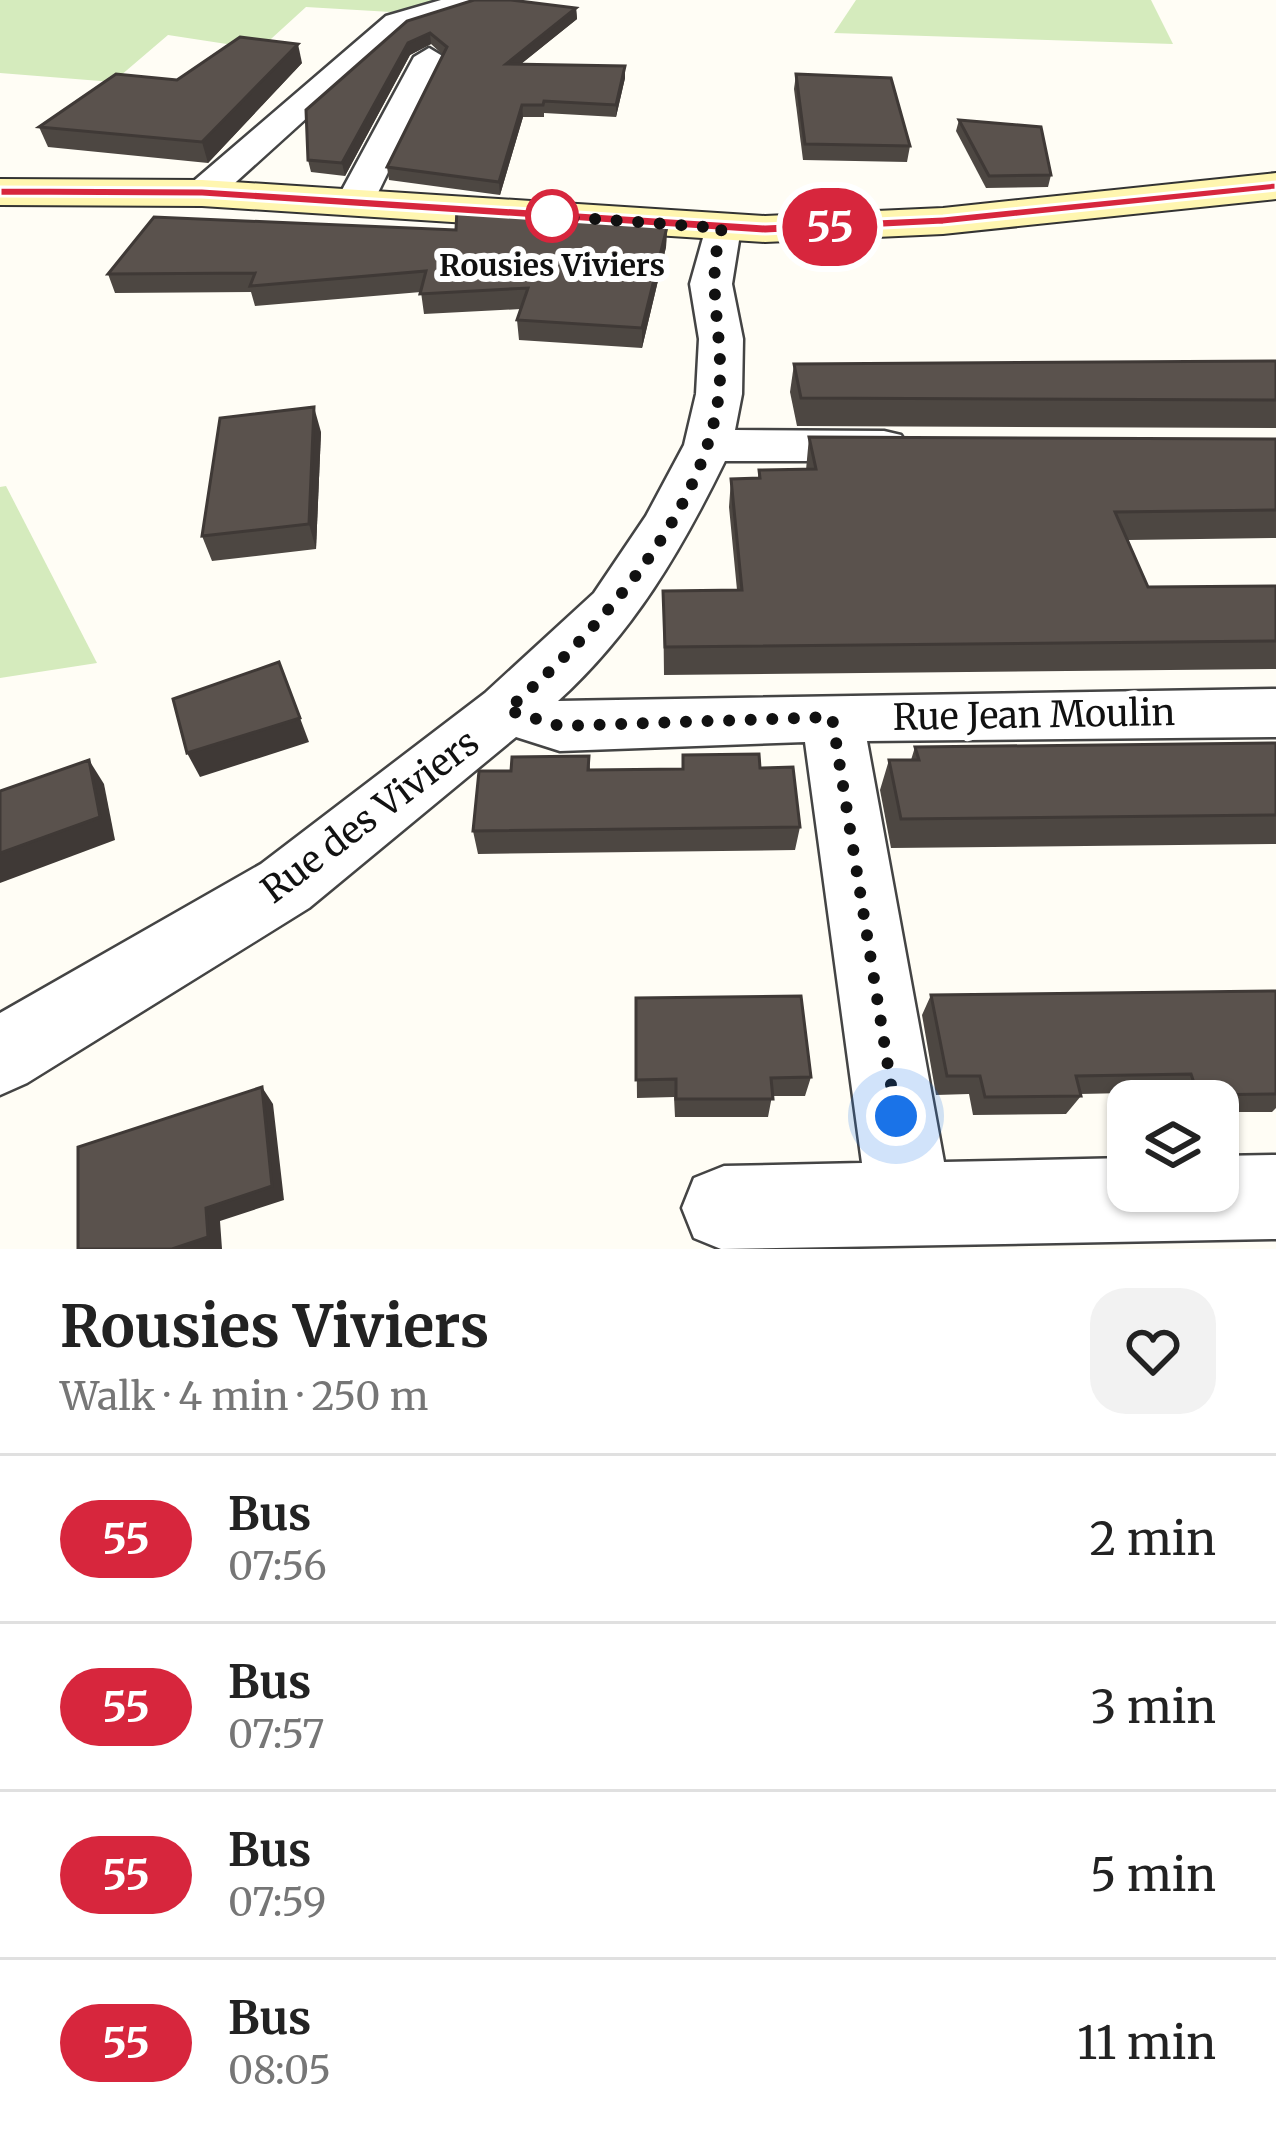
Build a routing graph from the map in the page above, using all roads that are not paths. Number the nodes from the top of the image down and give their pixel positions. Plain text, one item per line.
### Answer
1 (471, 0) edge
2 (429, 57) dead end
3 (1276, 187) edge
4 (0, 192) edge
5 (202, 193) junction
6 (354, 203) junction
7 (722, 228) junction
8 (708, 445) junction
9 (921, 446) edge
10 (507, 710) junction
11 (1276, 713) edge
12 (832, 717) junction
13 (0, 1056) edge
14 (1276, 1197) edge
15 (910, 1205) junction
16 (724, 1208) dead end

1 - 5 street
2 - 6 street
3 - 7 street
4 - 5 street
5 - 6 street
6 - 7 street
7 - 8 street, Rue des Viviers
8 - 9 street
8 - 10 street, Rue des Viviers
10 - 12 street, Rue Jean Moulin
10 - 13 street, Rue des Viviers
11 - 12 street, Rue Jean Moulin
12 - 15 street
14 - 15 street
15 - 16 street

